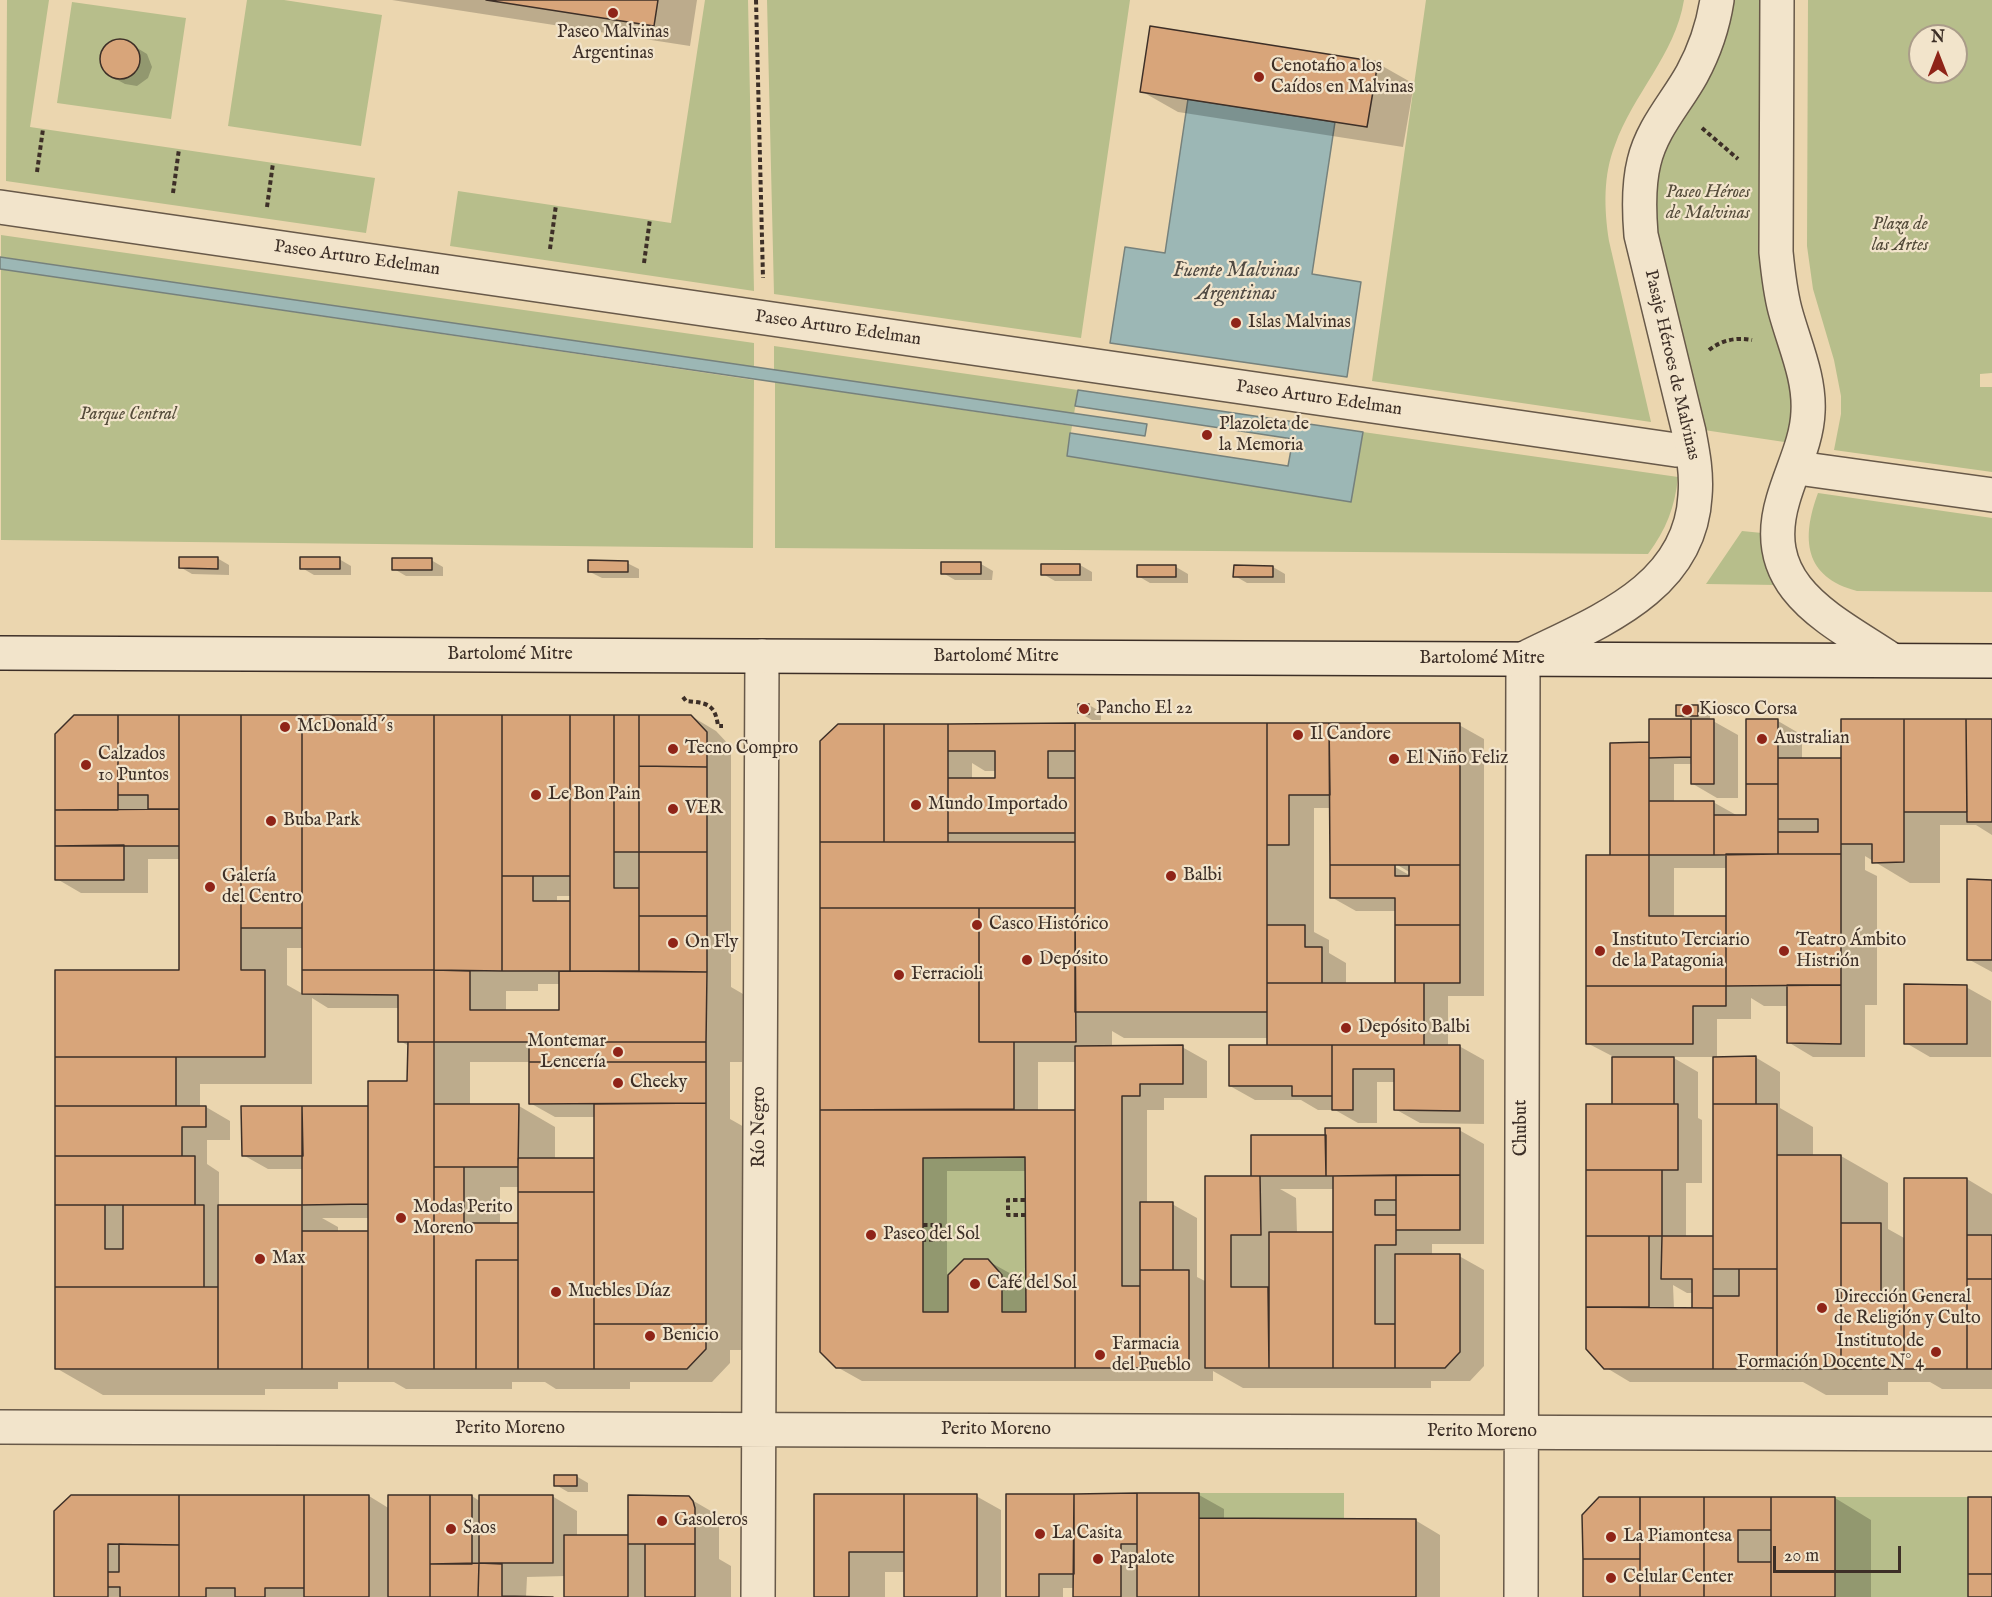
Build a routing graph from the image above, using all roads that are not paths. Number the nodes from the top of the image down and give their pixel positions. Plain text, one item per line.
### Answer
1 (1717, 0) edge
2 (1777, 0) edge
3 (0, 207) edge
4 (1676, 450) dead end
5 (1805, 469) dead end
6 (1992, 495) edge
7 (0, 653) edge
8 (762, 656) junction
9 (1523, 659) junction
10 (1892, 660) junction
11 (1992, 661) edge
12 (0, 1428) edge
13 (759, 1430) junction
14 (1522, 1432) junction
15 (1992, 1434) edge
16 (758, 1597) edge
17 (1521, 1597) edge

1 - 9 street, Pasaje Héroes de Malvinas
2 - 10 street
3 - 4 street, Paseo Arturo Edelman
5 - 6 street
7 - 8 street, Bartolomé Mitre
8 - 9 street, Bartolomé Mitre
8 - 13 street, Río Negro
9 - 10 street, Bartolomé Mitre
9 - 14 street, Chubut
10 - 11 street, Bartolomé Mitre
12 - 13 street, Perito Moreno
13 - 14 street, Perito Moreno
13 - 16 street, Río Negro
14 - 15 street, Perito Moreno
14 - 17 street, Chubut

